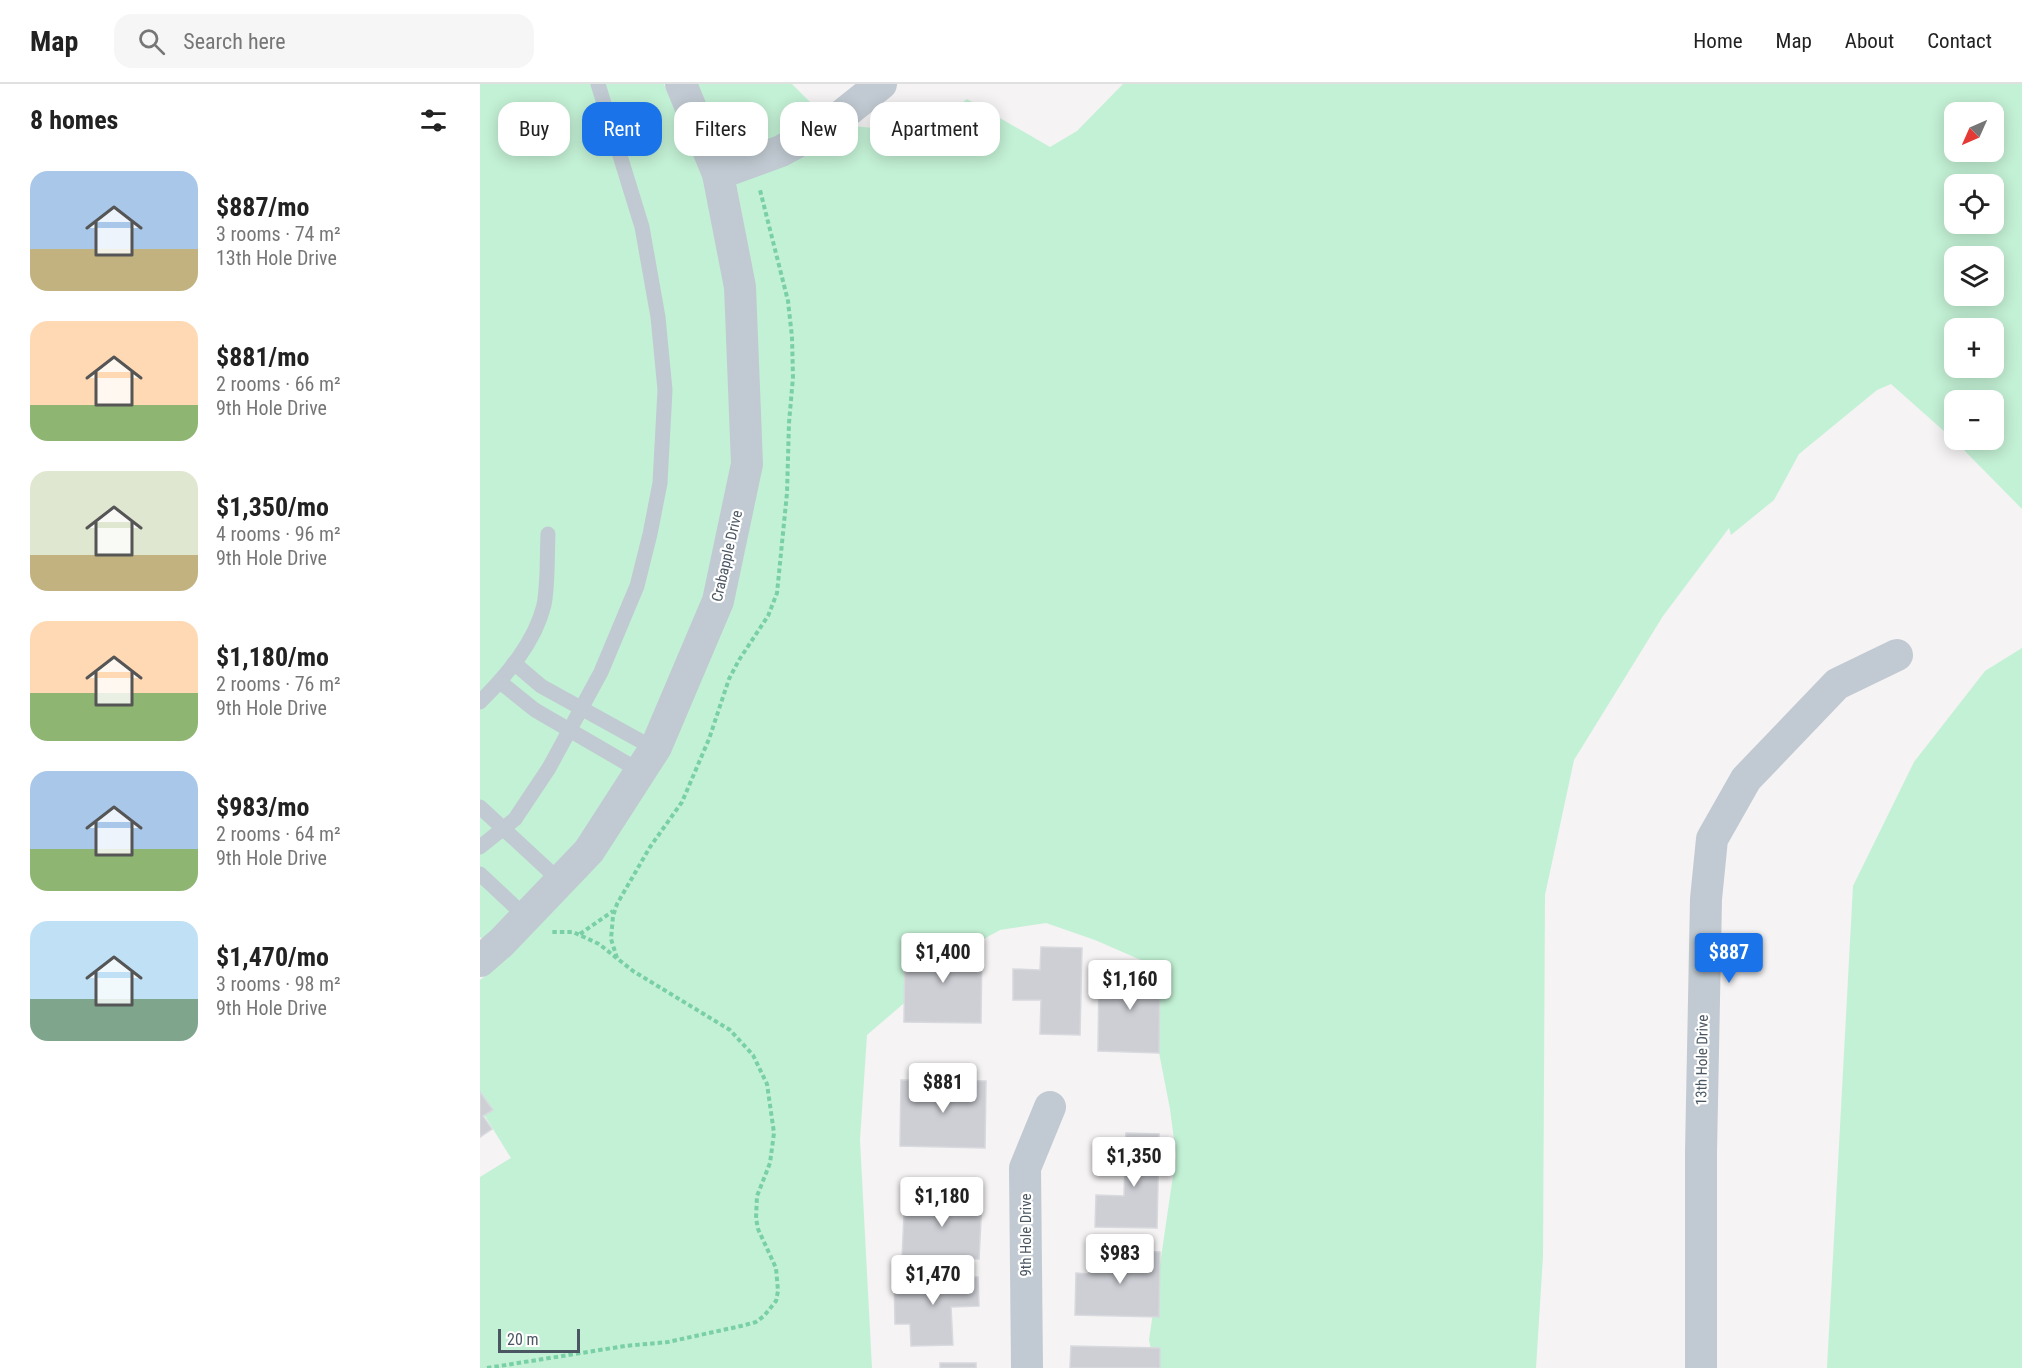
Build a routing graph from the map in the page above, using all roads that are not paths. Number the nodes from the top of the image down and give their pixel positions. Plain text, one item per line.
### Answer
1 (598, 84) edge
2 (681, 84) edge
3 (881, 84) edge
4 (718, 174) junction
5 (548, 534) dead end
6 (1897, 655) dead end
7 (514, 663) junction
8 (500, 682) junction
9 (480, 702) edge
10 (581, 709) junction
11 (570, 730) junction
12 (647, 760) junction
13 (480, 807) edge
14 (503, 829) junction
15 (480, 847) edge
16 (480, 874) edge
17 (560, 881) junction
18 (535, 924) junction
19 (480, 961) edge
20 (1050, 1107) dead end
21 (1027, 1368) edge
22 (1701, 1368) edge

1 - 10 lane
2 - 4 street, Crabapple Drive
3 - 4 street
4 - 12 street, Crabapple Drive
5 - 7 lane
6 - 22 street, 13th Hole Drive
7 - 8 lane
7 - 10 lane
8 - 9 lane
8 - 11 lane
10 - 11 lane
10 - 12 lane
11 - 12 lane
11 - 14 lane
12 - 17 street, Crabapple Drive
13 - 14 lane
14 - 15 lane
14 - 17 lane
16 - 18 lane
17 - 18 street, Crabapple Drive
18 - 19 street, Crabapple Drive
20 - 21 street, 9th Hole Drive

